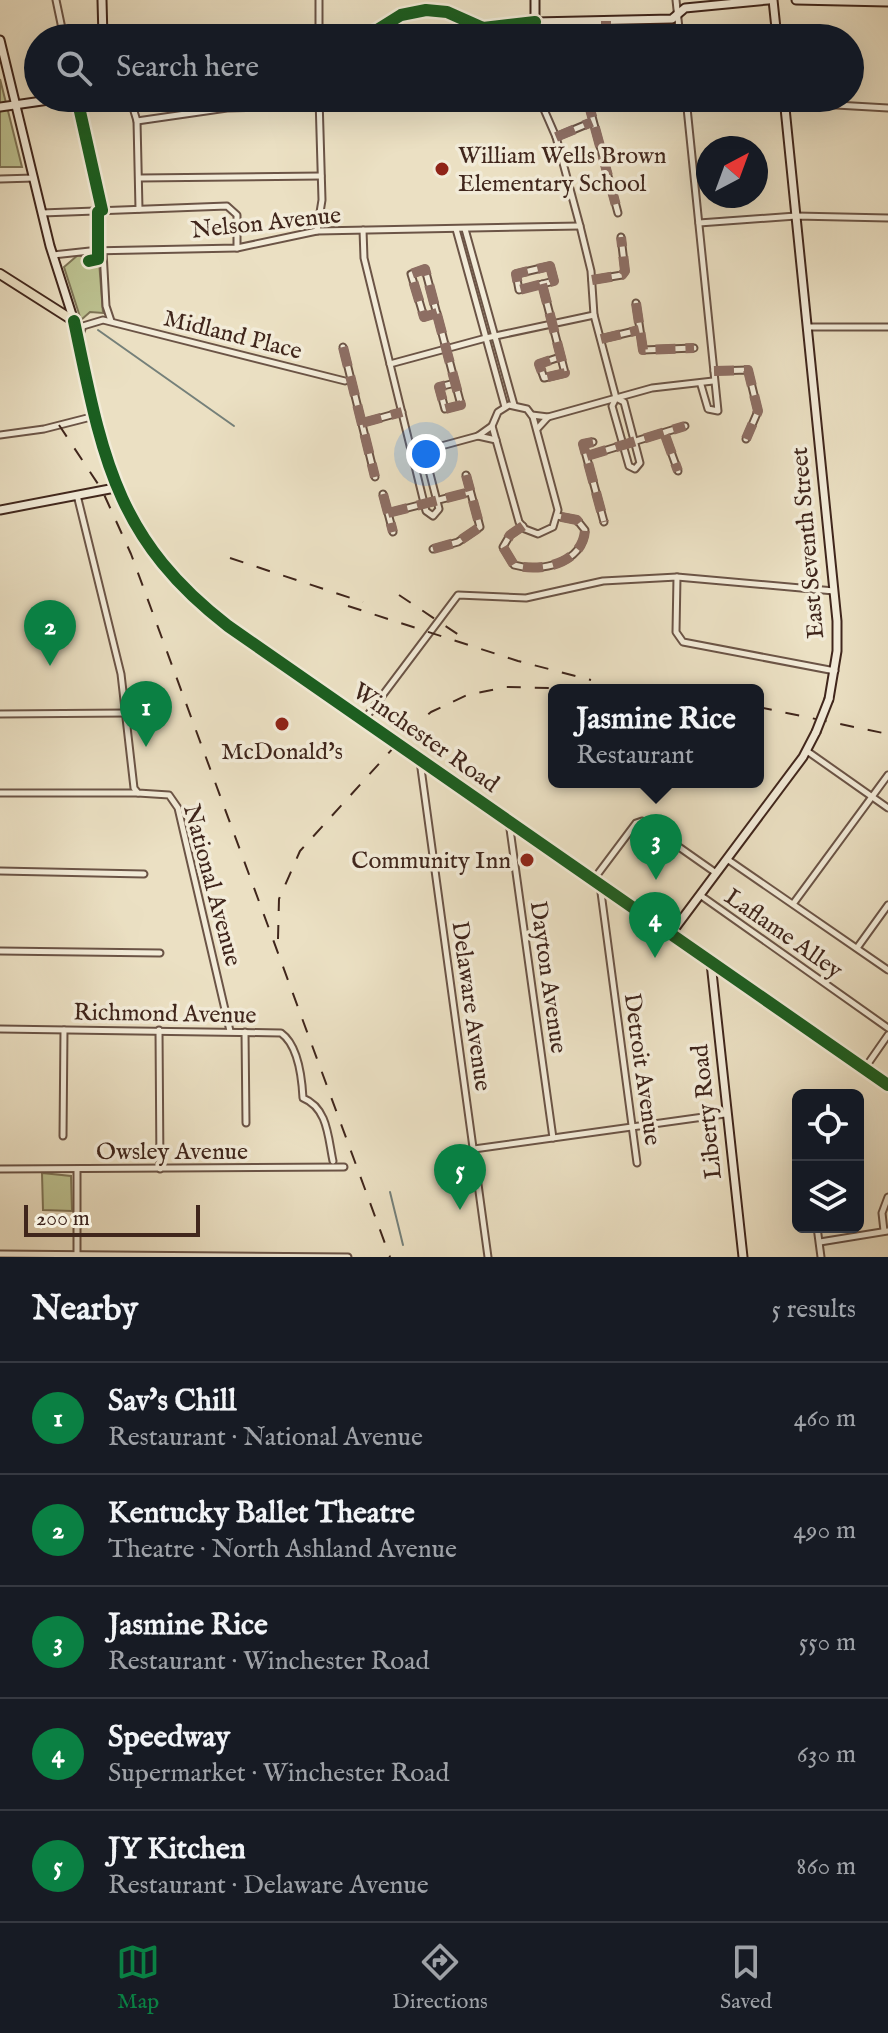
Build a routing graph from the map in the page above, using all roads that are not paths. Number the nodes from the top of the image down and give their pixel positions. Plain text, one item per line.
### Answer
1 (56, 0) edge
2 (102, 0) edge
3 (319, 0) edge
4 (535, 0) edge
5 (676, 0) edge
6 (770, 0) edge
7 (796, 0) edge
8 (888, 2) edge
9 (678, 15) junction
10 (465, 21) junction
11 (606, 21) joint
12 (535, 22) junction
13 (61, 24) edge
14 (103, 24) edge
15 (319, 24) edge
16 (389, 24) edge
17 (467, 24) edge
18 (473, 24) edge
19 (518, 24) edge
20 (679, 24) edge
21 (774, 24) edge
22 (0, 40) edge
23 (2, 56) edge
24 (24, 105) edge
25 (16, 106) junction
26 (864, 106) edge
27 (0, 107) edge
28 (888, 108) edge
29 (80, 112) edge
30 (134, 112) edge
31 (199, 112) edge
32 (319, 112) edge
33 (545, 112) edge
34 (590, 112) edge
35 (687, 112) edge
36 (785, 112) edge
37 (137, 121) junction
38 (592, 122) junction
39 (556, 137) junction
40 (321, 176) junction
41 (34, 178) junction
42 (140, 178) junction
43 (0, 179) edge
44 (139, 209) junction
45 (102, 210) junction
46 (42, 213) junction
47 (618, 213) dead end
48 (796, 216) junction
49 (888, 218) edge
50 (699, 223) junction
51 (580, 226) junction
52 (465, 228) junction
53 (456, 229) junction
54 (363, 230) junction
55 (317, 231) junction
56 (621, 237) dead end
57 (237, 248) junction
58 (103, 251) junction
59 (53, 255) junction
60 (0, 274) edge
61 (592, 280) junction
62 (542, 284) junction
63 (636, 303) dead end
64 (437, 313) junction
65 (594, 315) junction
66 (74, 321) junction
67 (112, 322) junction
68 (551, 322) junction
69 (807, 327) junction
70 (888, 327) edge
71 (639, 330) junction
72 (494, 336) junction
73 (486, 338) junction
74 (601, 339) junction
75 (78, 342) junction
76 (343, 347) dead end
77 (694, 348) dead end
78 (446, 349) junction
79 (560, 357) junction
80 (390, 364) junction
81 (714, 371) junction
82 (345, 381) dead end
83 (713, 381) junction
84 (455, 383) junction
85 (701, 385) junction
86 (616, 398) junction
87 (514, 405) junction
88 (505, 407) junction
89 (402, 412) junction
90 (95, 416) junction
91 (548, 417) junction
92 (533, 419) junction
93 (362, 423) junction
94 (685, 426) dead end
95 (493, 429) junction
96 (536, 430) junction
97 (0, 435) edge
98 (665, 435) junction
99 (478, 436) junction
100 (746, 439) dead end
101 (496, 440) junction
102 (593, 442) dead end
103 (635, 443) junction
104 (623, 446) junction
105 (424, 451) junction
106 (412, 454) junction
107 (587, 456) junction
108 (678, 471) dead end
109 (466, 475) dead end
110 (375, 477) dead end
111 (115, 488) junction
112 (470, 492) junction
113 (383, 494) dead end
114 (77, 495) junction
115 (437, 501) junction
116 (425, 504) junction
117 (0, 510) edge
118 (388, 513) junction
119 (557, 516) junction
120 (604, 522) dead end
121 (523, 526) junction
122 (393, 532) dead end
123 (433, 549) dead end
124 (677, 577) junction
125 (834, 591) junction
126 (835, 671) junction
127 (127, 713) junction
128 (0, 714) edge
129 (364, 721) junction
130 (807, 751) junction
131 (420, 760) junction
132 (888, 775) edge
133 (0, 793) edge
134 (138, 793) junction
135 (872, 796) junction
136 (888, 808) edge
137 (509, 821) junction
138 (727, 859) junction
139 (0, 871) edge
140 (716, 873) junction
141 (144, 874) dead end
142 (597, 882) junction
143 (699, 895) junction
144 (793, 904) junction
145 (888, 905) edge
146 (670, 935) junction
147 (857, 948) junction
148 (0, 951) edge
149 (160, 953) dead end
150 (711, 963) junction
151 (888, 970) edge
152 (888, 1028) edge
153 (0, 1029) edge
154 (64, 1030) junction
155 (159, 1030) junction
156 (230, 1031) junction
157 (245, 1032) junction
158 (888, 1035) edge
159 (864, 1069) junction
160 (888, 1085) edge
161 (725, 1114) junction
162 (246, 1123) dead end
163 (632, 1127) junction
164 (63, 1136) dead end
165 (553, 1138) junction
166 (474, 1149) junction
167 (333, 1161) dead end
168 (637, 1163) dead end
169 (344, 1167) dead end
170 (0, 1169) edge
171 (77, 1169) junction
172 (160, 1169) junction
173 (888, 1197) edge
174 (886, 1231) edge
175 (818, 1233) edge
176 (820, 1242) junction
177 (0, 1254) edge
178 (77, 1256) edge
179 (348, 1257) edge
180 (488, 1257) edge
181 (743, 1257) edge
182 (821, 1257) edge

1 - 13 street
2 - 14 street
3 - 15 street
4 - 12 street
5 - 9 street
6 - 9 street
6 - 21 street
7 - 8 street
9 - 11 street
9 - 20 street
10 - 16 street
10 - 17 street
10 - 18 street
11 - 12 street
12 - 19 street
22 - 23 street
23 - 25 street
24 - 25 street
25 - 27 street
25 - 41 street
26 - 28 street
29 - 45 street
30 - 37 street
31 - 37 street
32 - 40 street
33 - 39 street
34 - 38 street
35 - 50 street
36 - 48 street, East Seventh Street
37 - 42 street
38 - 39 street
38 - 47 street
39 - 51 street
40 - 42 street
40 - 55 street
41 - 43 street
41 - 46 street
42 - 44 street
44 - 45 street
44 - 57 street
45 - 46 street
46 - 59 street
48 - 49 street
48 - 50 street
48 - 69 street, East Seventh Street
50 - 81 street
51 - 52 street, Nelson Avenue
51 - 61 street
52 - 53 street, Nelson Avenue
52 - 72 street
53 - 54 street, Nelson Avenue
53 - 73 street
54 - 55 street, Nelson Avenue
54 - 80 street
55 - 57 street, Nelson Avenue
56 - 61 street
57 - 58 street, Nelson Avenue
58 - 59 street, Nelson Avenue
58 - 67 street
59 - 66 street
60 - 66 main road
61 - 65 street
62 - 62 street
62 - 68 street
63 - 71 street
64 - 64 street
64 - 78 street
65 - 68 street
65 - 74 street
66 - 75 main road, Winchester Road
67 - 75 street
67 - 82 street, Midland Place
68 - 72 street
68 - 79 street
69 - 70 street
69 - 125 street, East Seventh Street
71 - 74 street
71 - 77 street
72 - 73 street
72 - 87 street
73 - 78 street
73 - 88 street
74 - 86 street
75 - 90 main road, Winchester Road
76 - 93 street
78 - 80 street
78 - 84 street
79 - 79 street
80 - 89 street
81 - 83 street
81 - 100 street
83 - 85 street
83 - 85 street
84 - 84 street
85 - 86 street
86 - 91 street
86 - 103 street
86 - 104 street
87 - 88 street
87 - 92 street
88 - 95 street
89 - 93 street
89 - 106 street
90 - 97 street
90 - 111 main road, Winchester Road
91 - 92 street
91 - 96 street
92 - 96 street
93 - 110 street
94 - 98 street
95 - 99 street
95 - 101 street
96 - 119 street
98 - 103 street
98 - 108 street
99 - 101 street
99 - 105 street
101 - 121 street
102 - 107 street
103 - 104 street
103 - 104 street
104 - 107 street
105 - 106 street
105 - 115 street
106 - 116 street
107 - 120 street
109 - 112 street
111 - 114 street
111 - 129 main road, Winchester Road
112 - 115 street
112 - 123 street
113 - 118 street
114 - 117 street
114 - 127 street
115 - 116 street
115 - 116 street
116 - 118 street
118 - 122 street
119 - 121 street
119 - 121 street
124 - 125 street
124 - 126 street
124 - 129 street
125 - 126 street, East Seventh Street
126 - 130 street, East Seventh Street, bridge
127 - 128 street
127 - 134 street
129 - 131 main road, Winchester Road
130 - 135 street
130 - 138 street, East Seventh Street
131 - 137 main road, Winchester Road
131 - 166 street, Delaware Avenue
132 - 135 street
133 - 134 street
134 - 156 street, National Avenue
135 - 136 street
135 - 144 street
137 - 142 main road, Winchester Road
137 - 165 street, Dayton Avenue
138 - 140 street, East Seventh Street
138 - 144 street
139 - 141 street
140 - 142 street
140 - 143 street, East Seventh Street
142 - 146 main road, Winchester Road
142 - 163 street, Detroit Avenue
143 - 146 street, East Seventh Street
143 - 152 street, Laflame Alley
144 - 147 street
145 - 147 street
146 - 150 main road, Winchester Road
147 - 151 street
148 - 149 street
150 - 159 main road, Winchester Road
150 - 161 street, Liberty Road
153 - 154 street, Richmond Avenue
154 - 155 street, Richmond Avenue
154 - 164 street
155 - 156 street, Richmond Avenue
155 - 172 street
156 - 157 street, Richmond Avenue
157 - 162 street
157 - 167 street, Richmond Avenue
158 - 159 street
159 - 160 main road, Winchester Road
161 - 163 street
161 - 181 street, Liberty Road
163 - 165 street
163 - 168 street, Detroit Avenue
165 - 166 street
166 - 180 street, Delaware Avenue
169 - 172 street, Owsley Avenue
170 - 171 street, Owsley Avenue
171 - 172 street, Owsley Avenue
171 - 178 street
173 - 174 street
174 - 176 street
175 - 176 street
176 - 182 street
177 - 178 street
178 - 179 street

